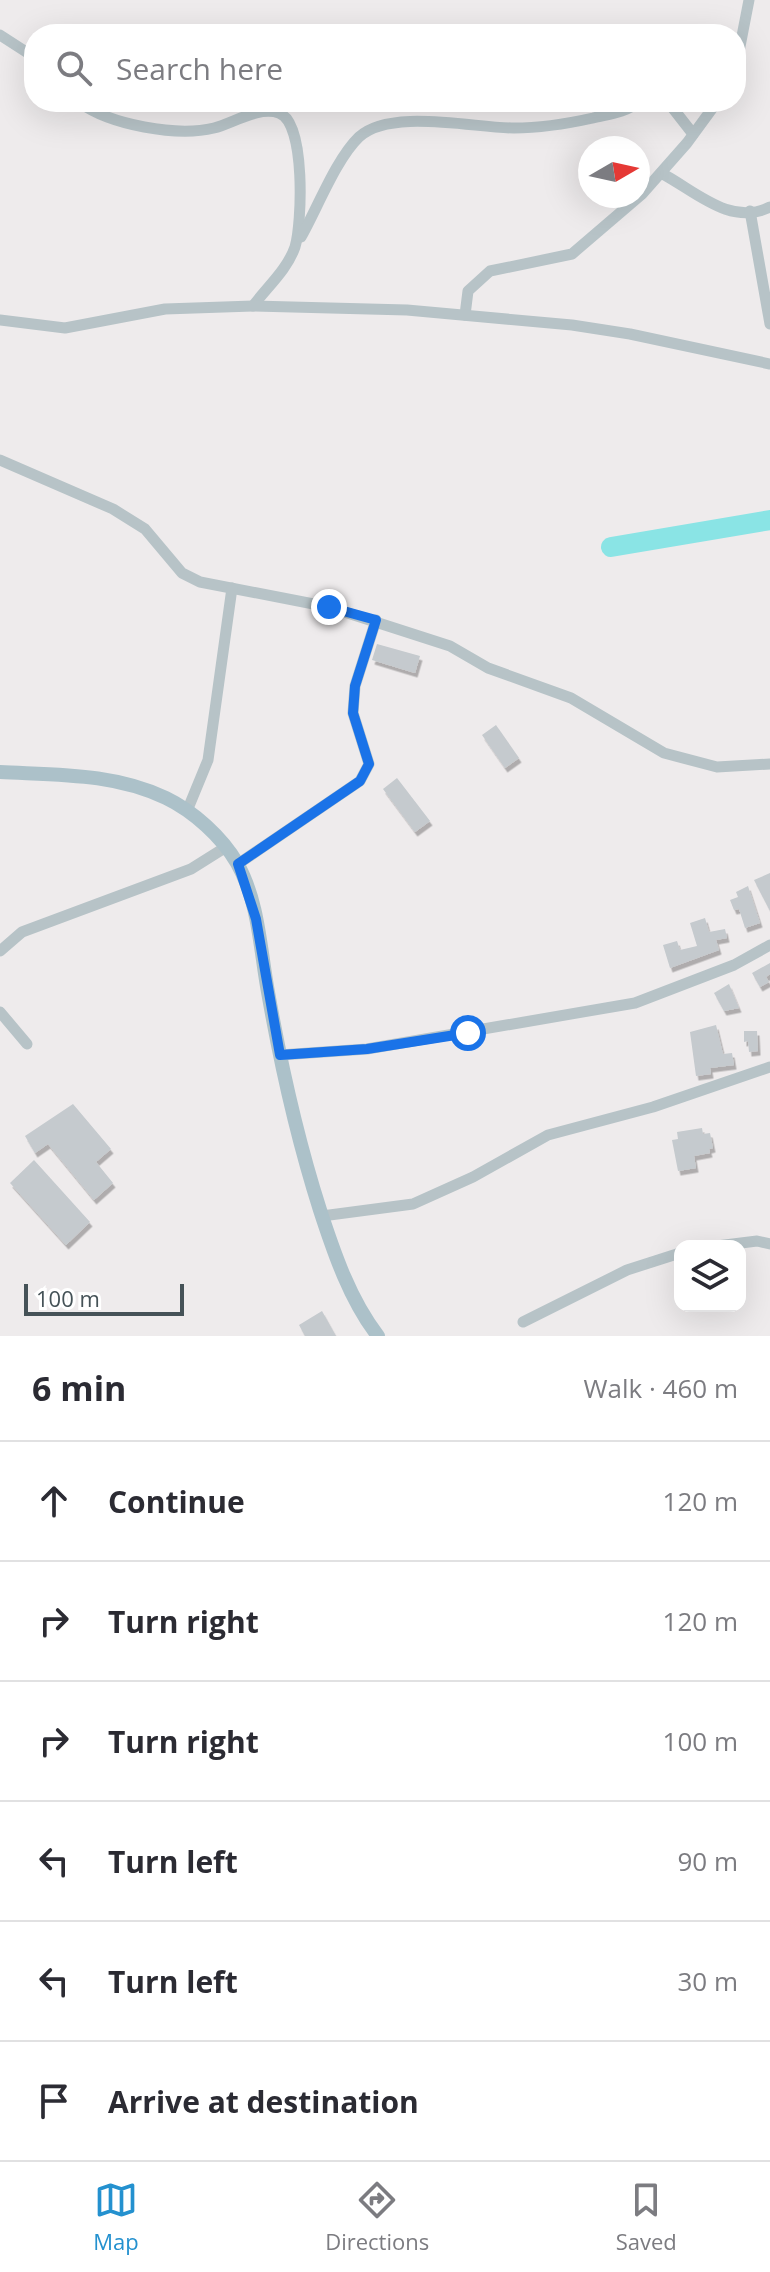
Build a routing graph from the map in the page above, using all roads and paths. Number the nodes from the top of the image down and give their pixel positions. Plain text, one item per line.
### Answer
1 (749, 0) edge
2 (744, 24) edge
3 (0, 35) edge
4 (24, 51) edge
5 (98, 112) edge
6 (268, 112) edge
7 (278, 112) edge
8 (618, 112) edge
9 (676, 112) edge
10 (710, 112) edge
11 (693, 134) junction
12 (661, 173) junction
13 (770, 207) edge
14 (750, 211) junction
15 (294, 248) junction
16 (253, 306) junction
17 (465, 315) junction
18 (0, 320) edge
19 (770, 324) edge
20 (770, 364) edge
21 (0, 460) edge
22 (232, 588) junction
23 (376, 620) junction
24 (770, 764) edge
25 (0, 772) edge
26 (187, 811) junction
27 (226, 847) junction
28 (238, 864) junction
29 (770, 945) edge
30 (0, 951) edge
31 (0, 1012) edge
32 (27, 1044) dead end
33 (280, 1055) junction
34 (768, 1069) edge
35 (322, 1216) junction
36 (746, 1242) edge
37 (770, 1244) edge
38 (674, 1255) edge
39 (523, 1322) dead end
40 (378, 1336) edge

1 - 2 street
3 - 4 street
5 - 6 street
7 - 15 street
8 - 15 street
9 - 11 street
10 - 11 street
11 - 12 street
12 - 14 street
12 - 17 street
13 - 14 street
14 - 19 street
15 - 16 street
16 - 17 street
16 - 18 street
17 - 20 street
21 - 22 street
22 - 23 street
22 - 26 street
23 - 24 street
23 - 28 street
25 - 26 main road
26 - 27 main road
27 - 28 main road
27 - 30 street
28 - 33 main road
29 - 33 street
31 - 32 street
33 - 35 main road
34 - 35 street
35 - 40 main road
36 - 37 street
38 - 39 street

